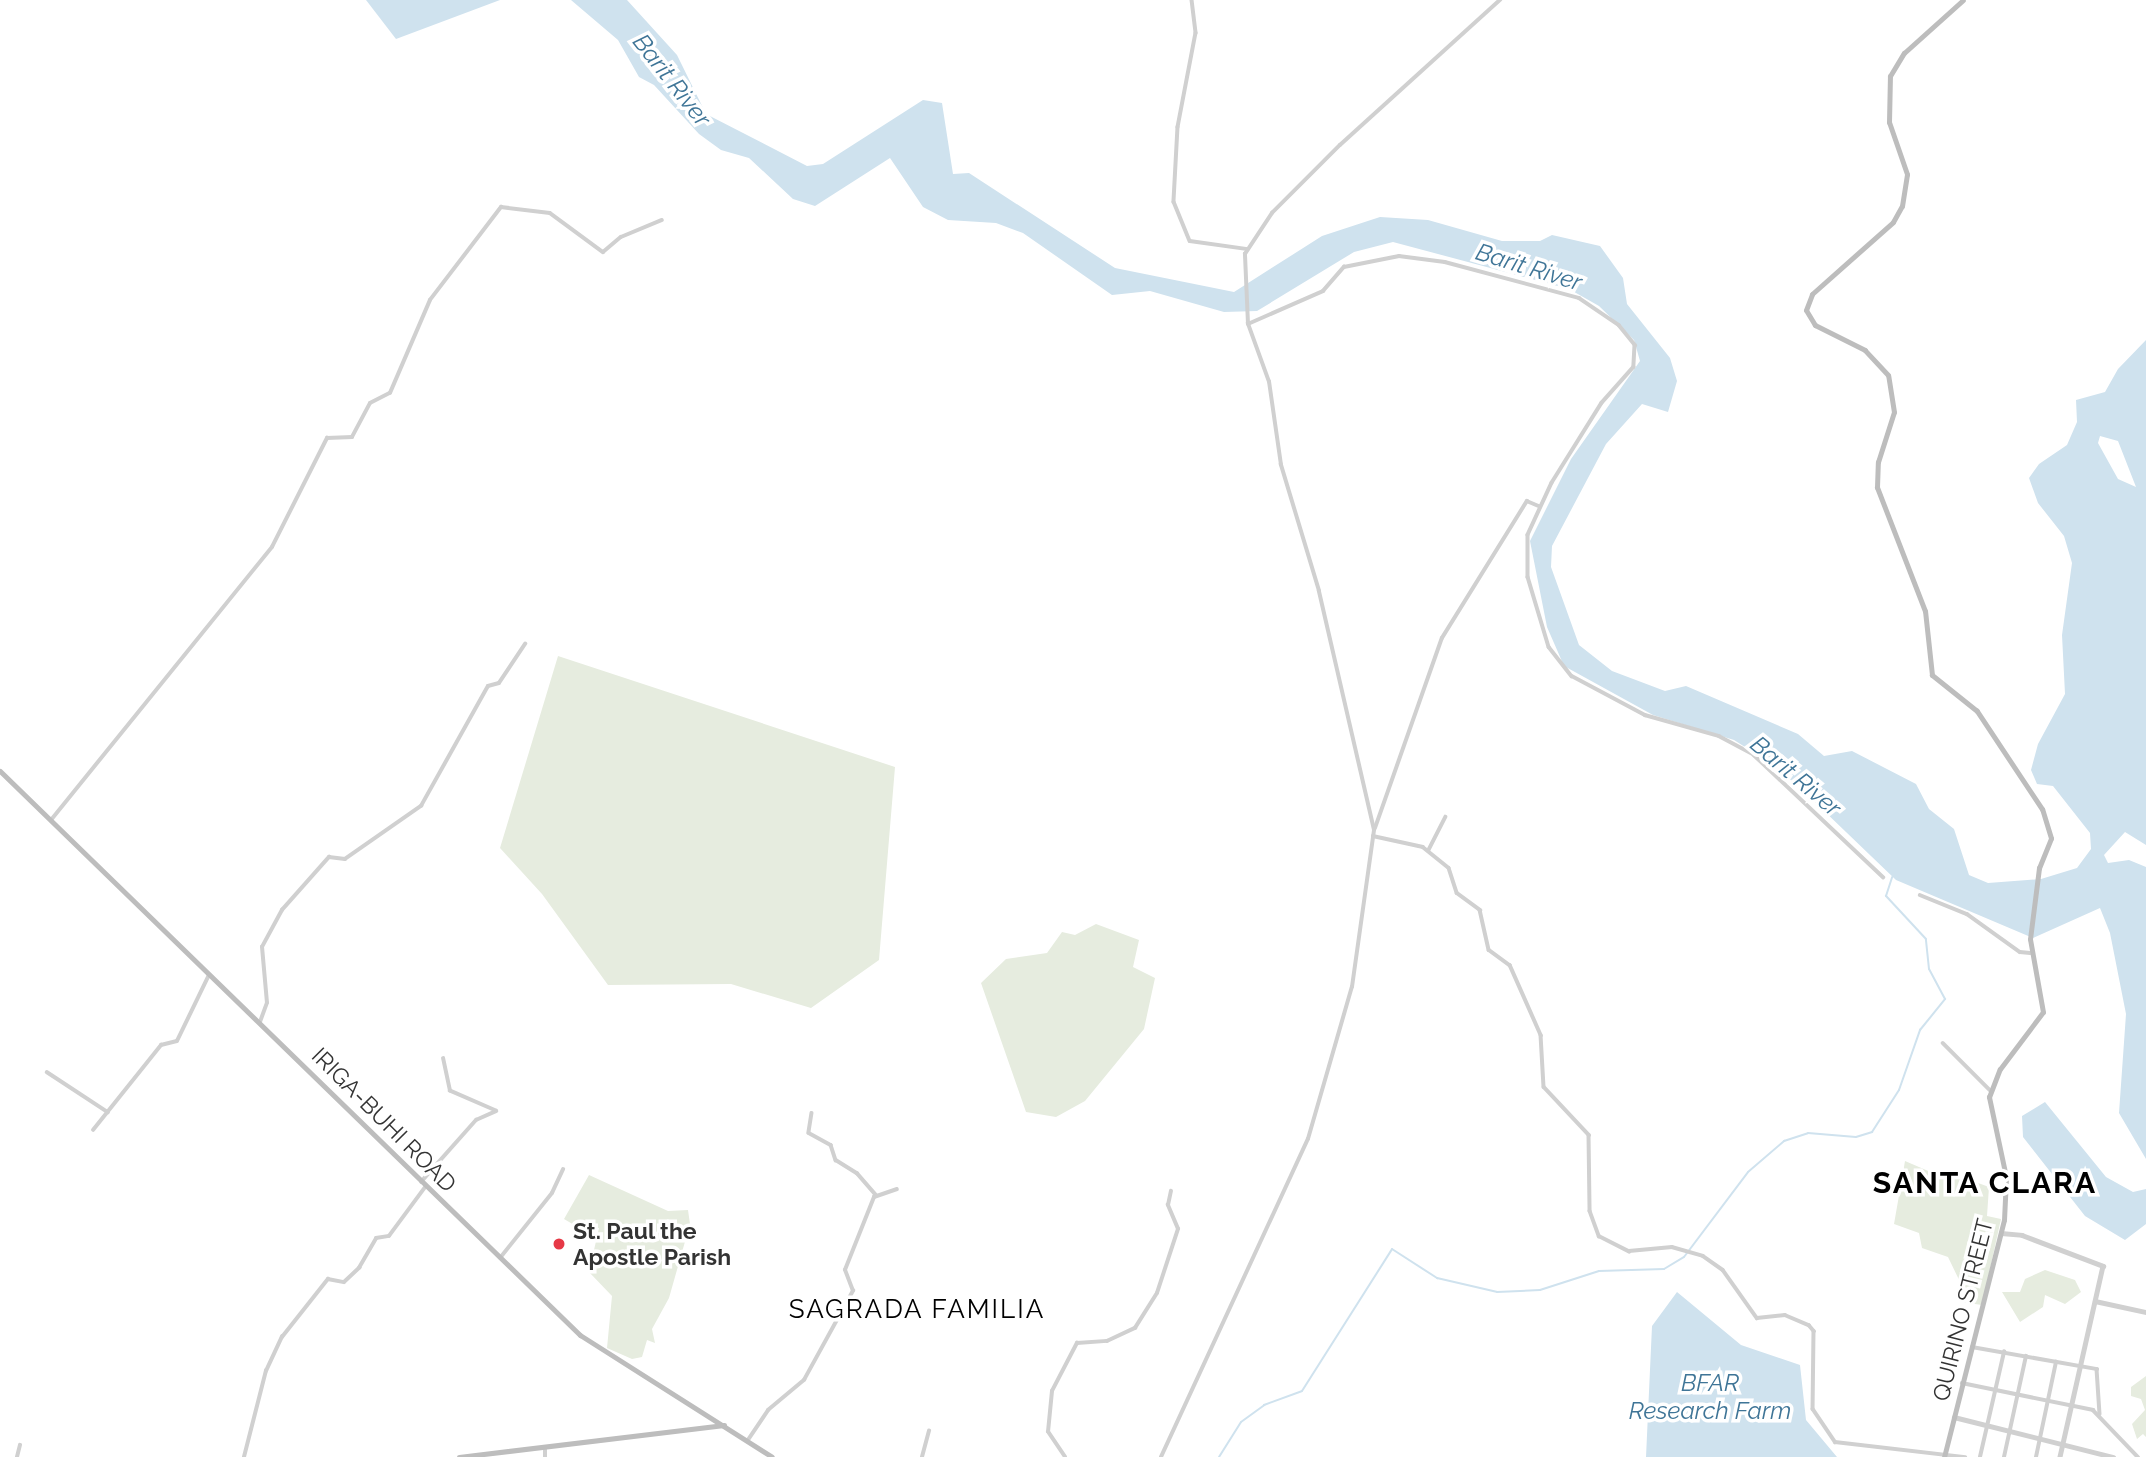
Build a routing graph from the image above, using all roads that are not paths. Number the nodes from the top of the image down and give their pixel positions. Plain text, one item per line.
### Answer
1 (1192, 0) edge
2 (1500, 0) edge
3 (1963, 0) edge
4 (662, 220) dead end
5 (1247, 249) junction
6 (1248, 324) junction
7 (1539, 506) junction
8 (525, 644) dead end
9 (1, 773) edge
10 (1445, 817) dead end
11 (51, 820) junction
12 (1374, 830) junction
13 (1373, 836) junction
14 (1428, 851) junction
15 (1883, 877) dead end
16 (1920, 895) dead end
17 (2031, 953) junction
18 (210, 973) junction
19 (260, 1022) junction
20 (1942, 1043) dead end
21 (443, 1059) dead end
22 (47, 1072) dead end
23 (1990, 1091) junction
24 (108, 1112) junction
25 (812, 1113) dead end
26 (93, 1130) dead end
27 (562, 1169) dead end
28 (424, 1184) junction
29 (897, 1189) dead end
30 (1171, 1191) dead end
31 (876, 1195) junction
32 (2001, 1233) junction
33 (499, 1259) junction
34 (2095, 1301) junction
35 (2146, 1312) edge
36 (1972, 1347) junction
37 (2004, 1352) junction
38 (2026, 1356) junction
39 (2056, 1363) junction
40 (2080, 1366) junction
41 (1962, 1383) junction
42 (1996, 1391) junction
43 (2019, 1395) junction
44 (2049, 1402) junction
45 (2072, 1406) junction
46 (2100, 1414) junction
47 (1954, 1417) junction
48 (724, 1424) junction
49 (1989, 1425) junction
50 (929, 1431) dead end
51 (2011, 1431) junction
52 (2040, 1438) junction
53 (748, 1440) junction
54 (2063, 1442) junction
55 (20, 1445) dead end
56 (545, 1448) junction
57 (1945, 1455) edge
58 (17, 1457) edge
59 (244, 1457) edge
60 (459, 1457) edge
61 (545, 1457) edge
62 (772, 1457) edge
63 (922, 1457) edge
64 (1065, 1457) edge
65 (1161, 1457) edge
66 (1965, 1457) edge
67 (1980, 1457) edge
68 (2004, 1457) edge
69 (2036, 1457) edge
70 (2060, 1457) edge
71 (2113, 1457) edge
72 (2138, 1457) edge

1 - 5 street
2 - 5 street
3 - 17 main road
4 - 11 street
5 - 6 street
6 - 7 street
6 - 12 street
7 - 12 street
7 - 15 street
8 - 19 street
9 - 11 main road, IRIGA-BUHI ROAD
10 - 14 street
11 - 18 main road, IRIGA-BUHI ROAD
12 - 13 street
13 - 14 street
13 - 65 street
14 - 57 street
16 - 17 street
17 - 23 main road
18 - 19 main road, IRIGA-BUHI ROAD
18 - 24 street
19 - 28 main road, IRIGA-BUHI ROAD
20 - 23 street
21 - 28 street
22 - 24 street
23 - 32 main road, QUIRINO STREET
24 - 26 street
25 - 31 street
27 - 33 street
28 - 33 main road, IRIGA-BUHI ROAD
28 - 59 street
29 - 31 street
30 - 64 street
31 - 53 street
32 - 34 street
32 - 36 main road, QUIRINO STREET
33 - 48 main road, IRIGA-BUHI ROAD
34 - 35 street
34 - 40 street
36 - 37 street
36 - 41 main road, QUIRINO STREET
37 - 38 street
37 - 42 street
38 - 39 street
38 - 43 street
39 - 40 street
39 - 44 street
40 - 45 street
40 - 46 street
41 - 42 street
41 - 47 main road, QUIRINO STREET
42 - 43 street
42 - 49 street
43 - 44 street
43 - 51 street
44 - 45 street
44 - 52 street
45 - 46 street
45 - 54 street
46 - 72 street
47 - 49 street
47 - 57 main road, QUIRINO STREET
48 - 53 main road, IRIGA-BUHI ROAD
48 - 56 main road
49 - 51 street
49 - 67 street
50 - 63 street
51 - 52 street
51 - 68 street
52 - 54 street
52 - 69 street
53 - 62 main road, IRIGA-BUHI ROAD
54 - 70 street
54 - 71 street
55 - 58 street
56 - 60 main road
56 - 61 street
57 - 66 street

